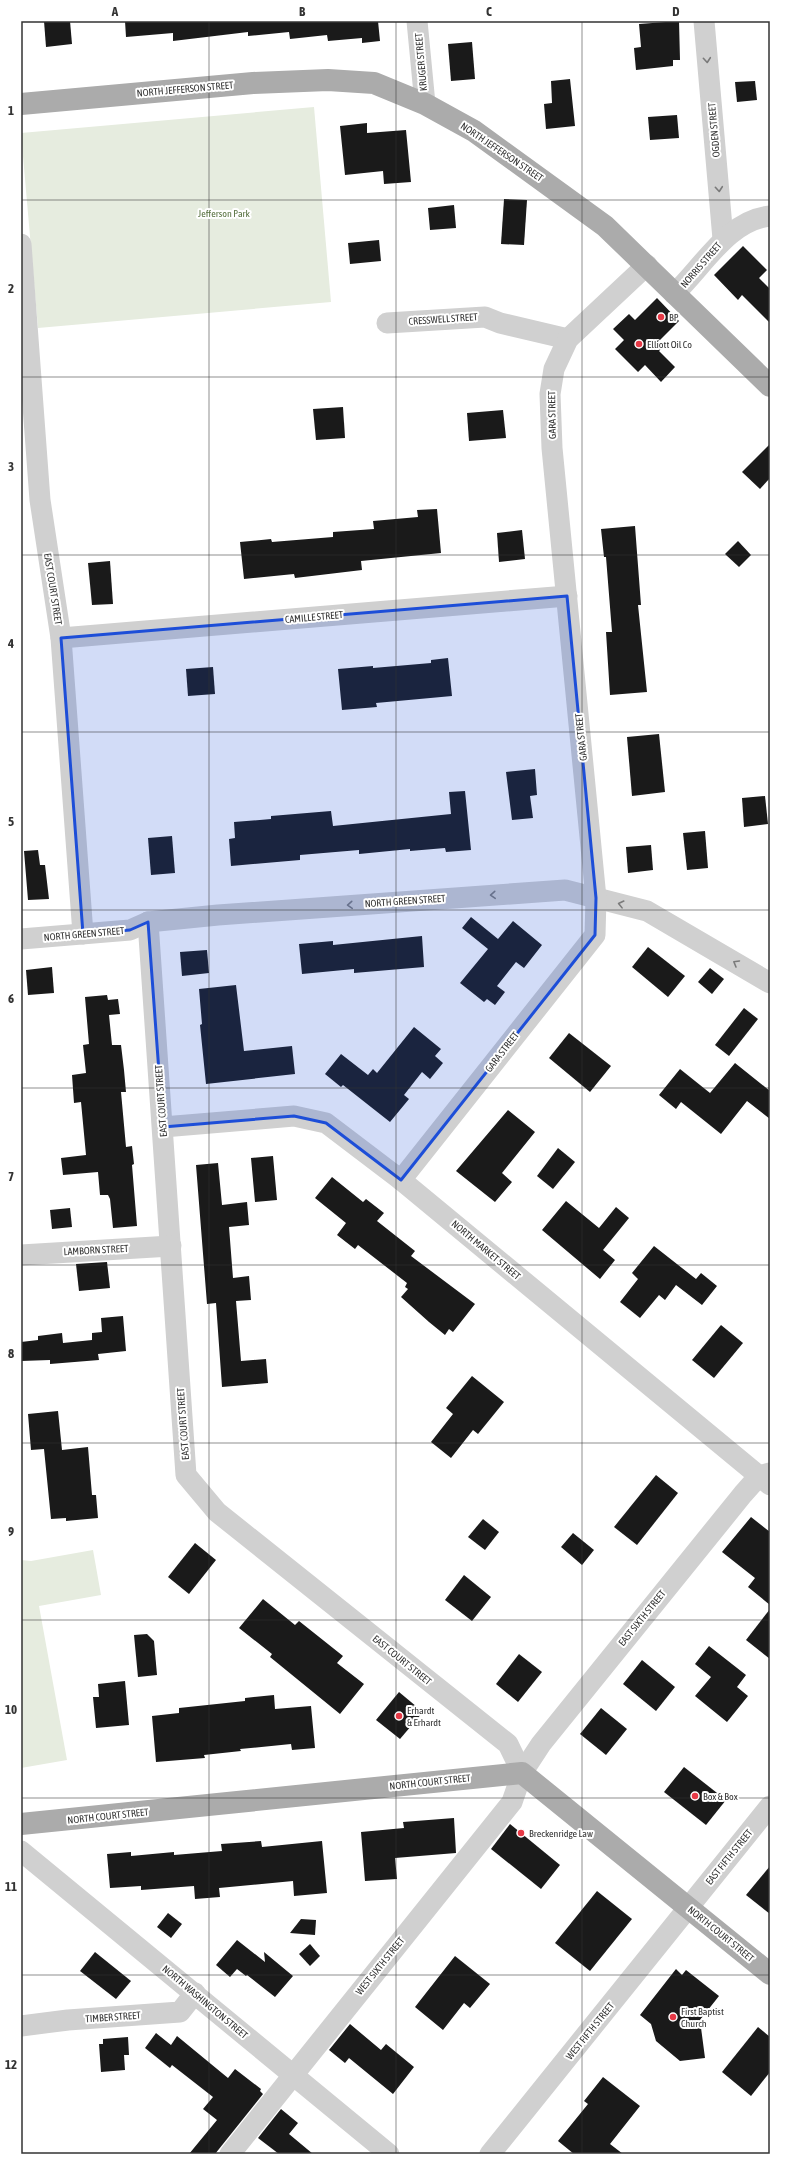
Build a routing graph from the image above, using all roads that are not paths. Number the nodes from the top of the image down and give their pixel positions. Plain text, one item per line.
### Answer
1 (417, 21) edge
2 (704, 21) edge
3 (21, 104) edge
4 (425, 104) junction
5 (770, 216) edge
6 (723, 239) junction
7 (21, 244) edge
8 (646, 265) junction
9 (674, 294) junction
10 (387, 323) dead end
11 (568, 339) junction
12 (770, 386) edge
13 (567, 596) junction
14 (61, 638) junction
15 (596, 898) junction
16 (148, 922) junction
17 (83, 934) junction
18 (21, 939) edge
19 (770, 983) edge
20 (163, 1127) junction
21 (401, 1180) junction
22 (171, 1246) junction
23 (21, 1255) edge
24 (766, 1478) edge
25 (522, 1773) junction
26 (770, 1806) edge
27 (21, 1824) edge
28 (21, 1851) edge
29 (688, 1908) junction
30 (770, 1974) edge
31 (195, 1993) junction
32 (21, 2026) edge
33 (292, 2076) junction
34 (230, 2154) edge
35 (389, 2154) edge
36 (490, 2154) edge

1 - 4 street, KRUGER STREET
2 -> 6 street, OGDEN STREET
3 - 4 main road, NORTH JEFFERSON STREET
4 - 8 main road, NORTH JEFFERSON STREET
5 - 6 street, NORRIS STREET
6 - 9 street, NORRIS STREET
7 - 14 street, EAST COURT STREET
8 - 9 main road, NORTH JEFFERSON STREET
8 - 11 street, GARA STREET
9 - 12 main road, NORTH JEFFERSON STREET
10 - 11 street, CRESSWELL STREET
11 - 13 street, GARA STREET
13 - 14 street, CAMILLE STREET
13 - 15 street, GARA STREET
14 - 17 street, EAST COURT STREET
15 -> 16 street, NORTH GREEN STREET
19 -> 15 street, NORTH GREEN STREET
15 - 21 street, GARA STREET
16 - 17 street, NORTH GREEN STREET
16 - 20 street, EAST COURT STREET
17 - 18 street, NORTH GREEN STREET
20 - 21 street, NORTH MARKET STREET
20 - 22 street, EAST COURT STREET
21 - 24 street, NORTH MARKET STREET
22 - 23 street, LAMBORN STREET
22 - 25 street, EAST COURT STREET
24 - 25 street, EAST SIXTH STREET
25 - 27 main road, NORTH COURT STREET
25 - 29 main road, NORTH COURT STREET
25 - 33 street, WEST SIXTH STREET
26 - 29 street, EAST FIFTH STREET
28 - 31 street, NORTH WASHINGTON STREET
29 - 30 main road, NORTH COURT STREET
29 - 36 street, WEST FIFTH STREET
31 - 32 street, TIMBER STREET
31 - 33 street, NORTH WASHINGTON STREET
33 - 34 street, WEST SIXTH STREET
33 - 35 street, NORTH WASHINGTON STREET

